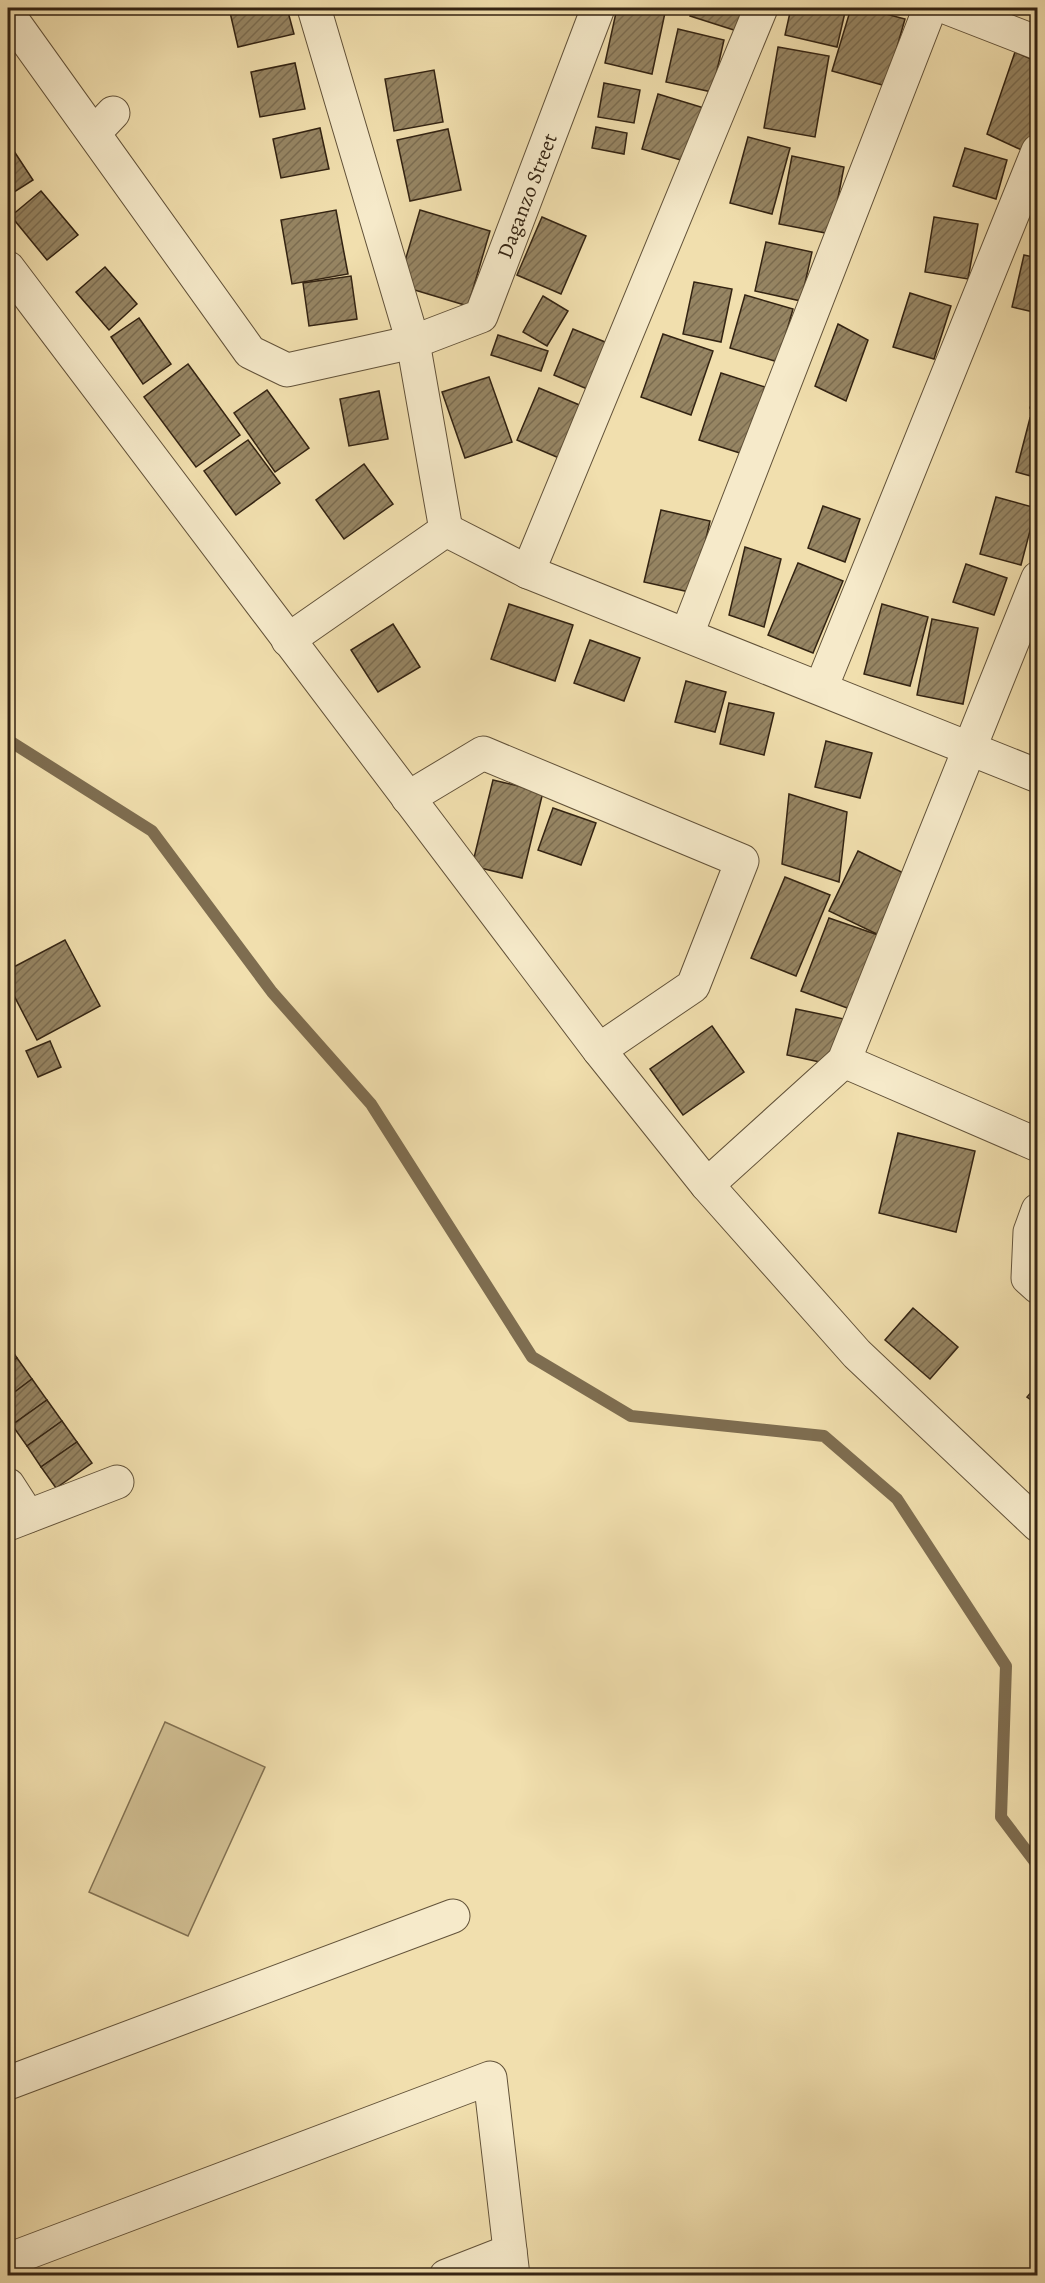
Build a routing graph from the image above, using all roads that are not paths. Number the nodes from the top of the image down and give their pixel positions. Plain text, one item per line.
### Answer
1 (314, 8) edge
2 (598, 8) edge
3 (761, 8) edge
4 (930, 8) edge
5 (948, 8) edge
6 (8, 14) edge
7 (1038, 43) edge
8 (1038, 151) edge
9 (8, 268) edge
10 (413, 342) junction
11 (446, 530) junction
12 (528, 572) junction
13 (1037, 582) edge
14 (687, 634) junction
15 (288, 639) junction
16 (821, 688) junction
17 (969, 748) junction
18 (1038, 776) edge
19 (408, 798) junction
20 (599, 1050) junction
21 (844, 1061) junction
22 (1038, 1145) edge
23 (707, 1185) junction
24 (1038, 1210) edge
25 (1038, 1287) edge
26 (117, 1482) dead end
27 (8, 1485) edge
28 (18, 1520) edge
29 (1038, 1525) edge
30 (453, 1916) dead end
31 (8, 2083) edge
32 (8, 2260) edge
33 (512, 2263) edge
34 (446, 2276) edge

1 - 10 street
2 - 10 street, Daganzo Street
3 - 12 street
4 - 14 street
5 - 7 street
6 - 10 street, Daganzo Street
8 - 16 street
9 - 15 street
10 - 11 street
11 - 12 street
11 - 15 street
12 - 14 street
13 - 17 street
14 - 16 street
15 - 19 street
16 - 17 street
17 - 18 street
17 - 21 street
19 - 20 street
19 - 20 street
20 - 23 street
21 - 22 street
21 - 23 street
23 - 29 street
24 - 25 street
26 - 28 street
27 - 28 street
30 - 31 street
32 - 33 street
33 - 34 street

